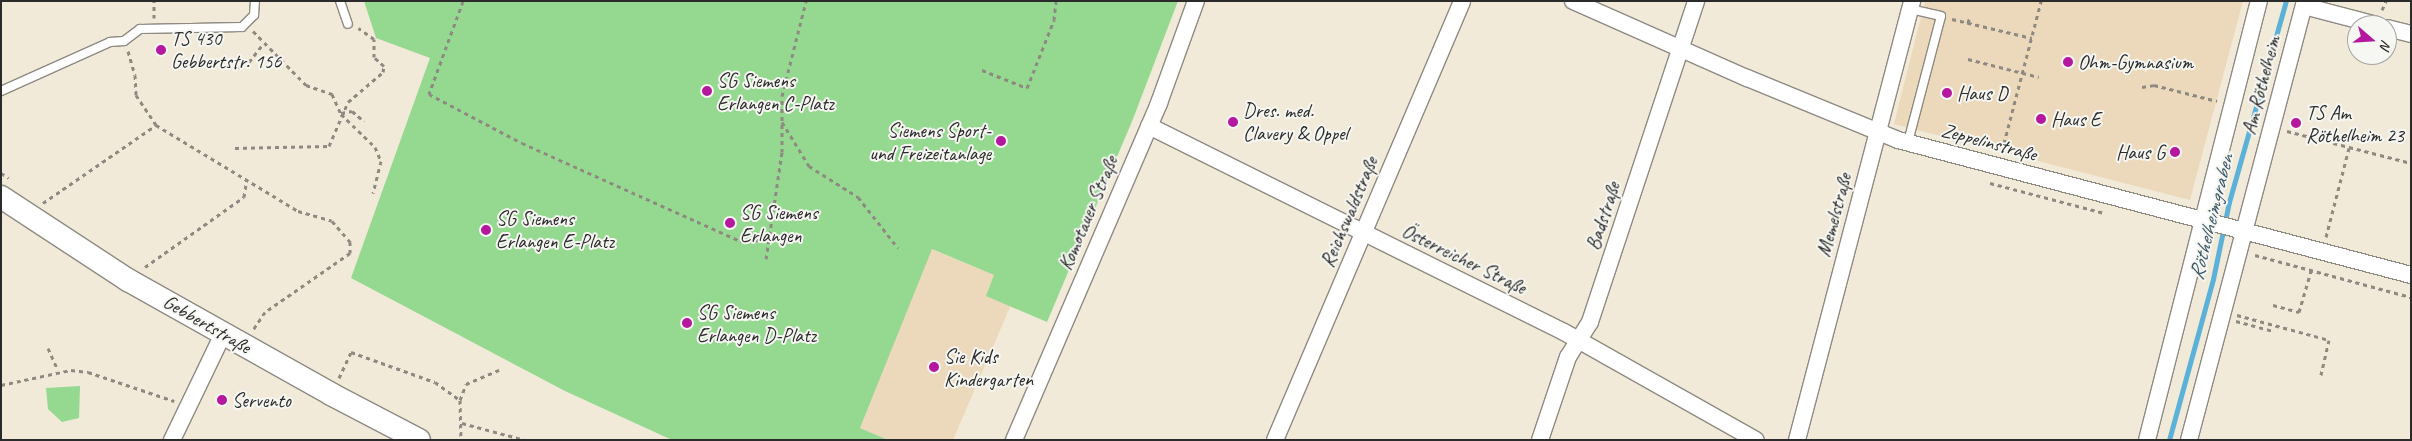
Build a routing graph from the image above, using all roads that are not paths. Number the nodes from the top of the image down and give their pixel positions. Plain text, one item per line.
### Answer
1 (255, 1) edge
2 (340, 1) edge
3 (1196, 1) edge
4 (1462, 1) edge
5 (1573, 1) edge
6 (1696, 1) edge
7 (2259, 1) edge
8 (2305, 3) edge
9 (1910, 5) edge
10 (2347, 16) edge
11 (348, 24) road end
12 (2397, 30) edge
13 (2411, 34) edge
14 (1681, 48) junction
15 (1, 91) edge
16 (1148, 126) junction
17 (1878, 132) junction
18 (1908, 142) junction
19 (1, 197) edge
20 (2211, 222) junction
21 (2240, 230) junction
22 (1363, 233) junction
23 (2411, 275) edge
24 (222, 334) junction
25 (1579, 340) junction
26 (172, 440) edge
27 (419, 440) edge
28 (1014, 440) edge
29 (1275, 440) edge
30 (1540, 440) edge
31 (1756, 440) edge
32 (1797, 440) edge
33 (2147, 440) edge
34 (2189, 440) edge

1 - 15 lane
2 - 11 lane
3 - 16 street, Komotauer Straße
4 - 22 street, Reichswaldstraße
5 - 14 street, Zeppelinstraße
6 - 14 street, Badstraße
7 - 20 street, Am Röthelheim
8 - 10 street
8 - 21 street, Am Röthelheim
9 - 17 street, Memelstraße
9 - 18 lane
12 - 13 street
14 - 17 street, Zeppelinstraße
14 - 25 street, Badstraße
16 - 22 street, Österreicher Straße
16 - 28 street, Komotauer Straße
17 - 18 street, Zeppelinstraße
17 - 32 street, Memelstraße
18 - 20 street, Zeppelinstraße
19 - 24 street, Gebbertstraße
20 - 21 street, Zeppelinstraße
20 - 33 street, Am Röthelheim
21 - 23 street, Zeppelinstraße
21 - 34 street, Am Röthelheim
22 - 25 street, Österreicher Straße
22 - 29 street, Reichswaldstraße
24 - 26 street
24 - 27 street, Gebbertstraße
25 - 30 street, Badstraße
25 - 31 street, Österreicher Straße

